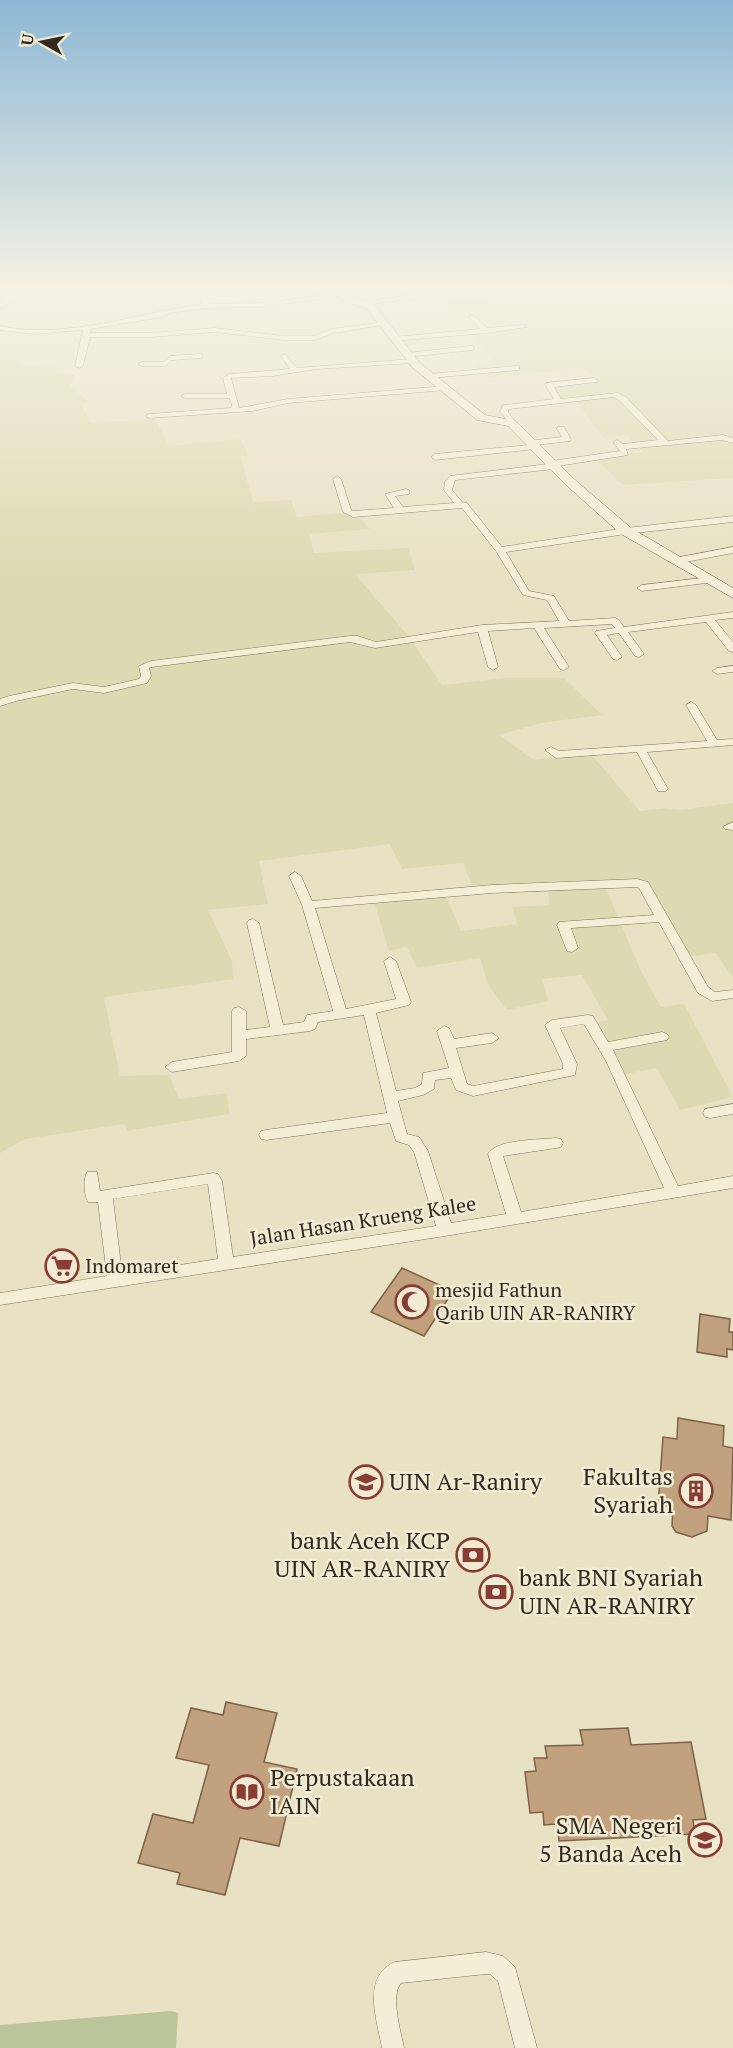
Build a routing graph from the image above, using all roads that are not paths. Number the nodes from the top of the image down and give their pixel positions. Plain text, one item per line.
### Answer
1 (229, 385) edge
2 (441, 385) edge
3 (553, 385) edge
4 (354, 386) dead end
5 (446, 388) junction
6 (185, 396) dead end
7 (231, 396) junction
8 (360, 396) junction
9 (558, 400) junction
10 (235, 409) junction
11 (149, 416) dead end
12 (512, 423) junction
13 (561, 429) dead end
14 (733, 441) edge
15 (663, 442) junction
16 (533, 445) junction
17 (620, 447) junction
18 (586, 448) dead end
19 (562, 451) dead end
20 (435, 457) dead end
21 (595, 457) junction
22 (572, 461) junction
23 (634, 463) dead end
24 (553, 465) junction
25 (337, 479) dead end
26 (406, 492) dead end
27 (459, 504) junction
28 (400, 510) junction
29 (733, 519) edge
30 (626, 531) junction
31 (500, 550) junction
32 (733, 550) edge
33 (675, 561) junction
34 (711, 580) junction
35 (642, 588) dead end
36 (733, 594) edge
37 (733, 615) edge
38 (709, 619) junction
39 (566, 624) junction
40 (537, 625) junction
41 (482, 628) junction
42 (623, 629) junction
43 (733, 649) edge
44 (639, 654) dead end
45 (617, 657) dead end
46 (493, 667) dead end
47 (564, 667) dead end
48 (733, 669) edge
49 (717, 671) dead end
50 (0, 703) edge
51 (691, 705) dead end
52 (733, 742) edge
53 (714, 744) junction
54 (640, 748) junction
55 (551, 750) dead end
56 (662, 789) dead end
57 (295, 876) dead end
58 (308, 905) junction
59 (663, 918) junction
60 (253, 922) dead end
61 (572, 948) dead end
62 (390, 961) dead end
63 (733, 994) edge
64 (369, 1010) junction
65 (239, 1011) dead end
66 (341, 1014) junction
67 (277, 1029) junction
68 (239, 1035) junction
69 (662, 1037) dead end
70 (492, 1038) dead end
71 (604, 1047) junction
72 (172, 1067) dead end
73 (457, 1072) junction
74 (390, 1097) junction
75 (733, 1109) edge
76 (710, 1113) dead end
77 (396, 1117) junction
78 (266, 1135) dead end
79 (556, 1143) dead end
80 (92, 1176) dead end
81 (733, 1182) edge
82 (673, 1191) junction
83 (105, 1195) junction
84 (515, 1217) junction
85 (445, 1230) junction
86 (226, 1264) junction
87 (115, 1280) junction
88 (0, 1299) edge
89 (393, 2048) edge
90 (526, 2048) edge

1 - 7 street
2 - 5 street
3 - 9 street
4 - 8 street
5 - 8 street
5 - 12 street
6 - 7 street
7 - 10 street
8 - 10 street
9 - 12 street
9 - 15 street
10 - 11 street
12 - 16 street
13 - 16 street
14 - 15 street
15 - 17 street
16 - 20 street
16 - 24 street
17 - 21 street
17 - 23 street
18 - 21 street
19 - 22 street
21 - 22 street
22 - 24 street
24 - 27 street
24 - 30 street
25 - 28 street
26 - 28 street
27 - 28 street
27 - 31 street
29 - 30 street
30 - 31 street
30 - 33 street
31 - 39 street
32 - 33 street
33 - 34 street
34 - 35 street
34 - 36 street
37 - 38 street
38 - 42 street
38 - 43 street
39 - 40 street
39 - 42 street
40 - 41 street
40 - 47 street
41 - 46 street
41 - 50 street
42 - 44 street
42 - 45 street
48 - 49 street
51 - 53 street
52 - 53 street
53 - 54 street
54 - 55 street
54 - 56 street
57 - 58 street
58 - 59 street
58 - 66 street
59 - 61 street
59 - 63 street
60 - 67 street
62 - 64 street
64 - 66 street
64 - 74 street
65 - 68 street
66 - 67 street
67 - 68 street
68 - 72 street
69 - 71 street
70 - 73 street
71 - 73 street
71 - 82 street
73 - 74 street
74 - 77 street
75 - 76 street
77 - 78 street
77 - 85 street
79 - 84 street
80 - 83 street
81 - 82 street, Jalan Hasan Krueng Kalee
82 - 84 street, Jalan Hasan Krueng Kalee
83 - 86 street
83 - 87 street
84 - 85 street, Jalan Hasan Krueng Kalee
85 - 86 street, Jalan Hasan Krueng Kalee
86 - 87 street, Jalan Hasan Krueng Kalee
87 - 88 street, Jalan Hasan Krueng Kalee
89 - 90 street

